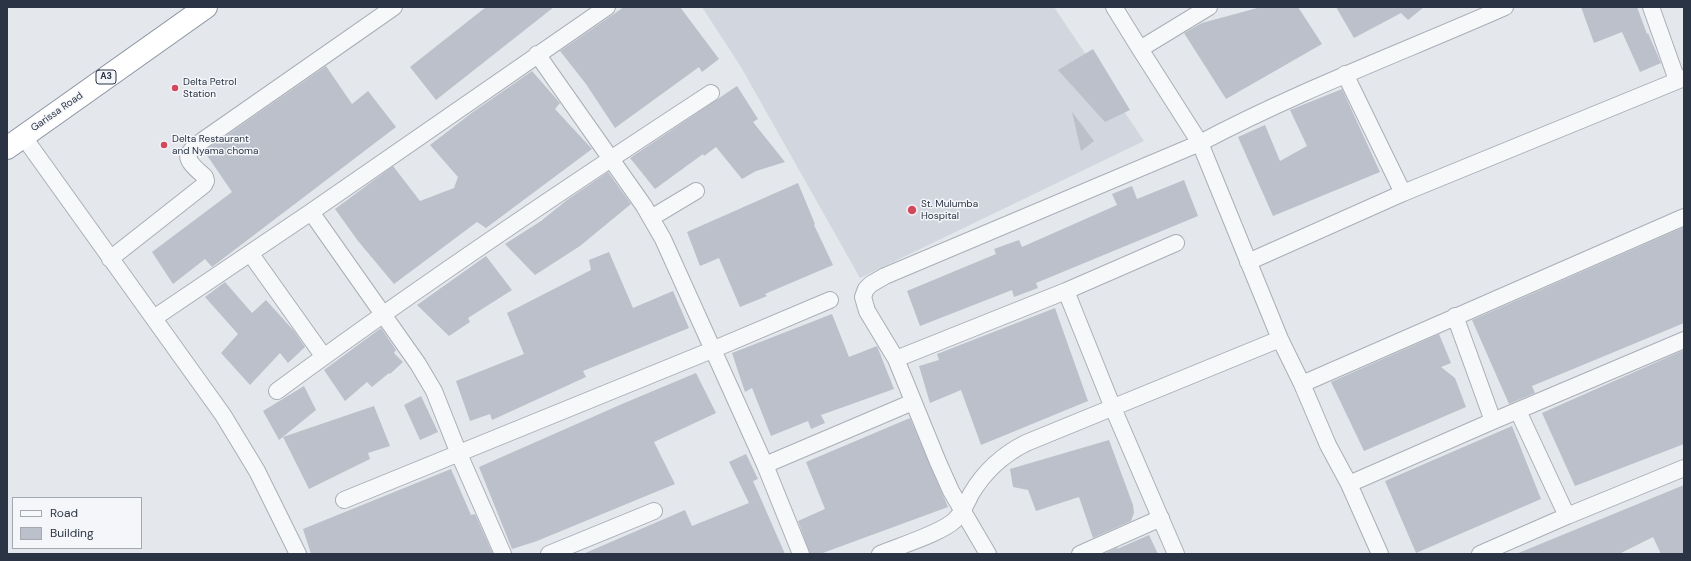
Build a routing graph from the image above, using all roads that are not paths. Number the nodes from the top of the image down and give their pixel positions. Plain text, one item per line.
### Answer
1 (206, 7) edge
2 (394, 7) edge
3 (607, 7) edge
4 (1114, 7) edge
5 (1209, 7) edge
6 (1506, 7) edge
7 (1651, 7) edge
8 (1140, 50) junction
9 (537, 54) junction
10 (1345, 74) junction
11 (1681, 79) edge
12 (710, 93) dead end
13 (15, 142) edge
14 (1200, 142) junction
15 (611, 159) junction
16 (696, 191) dead end
17 (1403, 193) junction
18 (311, 212) junction
19 (1684, 217) edge
20 (651, 218) junction
21 (1176, 243) dead end
22 (250, 253) junction
23 (110, 258) junction
24 (1248, 262) junction
25 (1066, 291) junction
26 (830, 300) dead end
27 (383, 315) junction
28 (1455, 316) junction
29 (154, 318) junction
30 (1280, 339) junction
31 (1684, 340) edge
32 (712, 350) junction
33 (324, 357) junction
34 (896, 360) junction
35 (1302, 384) junction
36 (277, 391) dead end
37 (913, 402) junction
38 (1113, 408) junction
39 (1518, 411) junction
40 (1493, 421) junction
41 (459, 454) junction
42 (765, 466) junction
43 (1684, 468) edge
44 (1349, 484) junction
45 (344, 500) dead end
46 (654, 511) dead end
47 (963, 511) junction
48 (1567, 516) junction
49 (1160, 518) junction
50 (298, 554) edge
51 (503, 554) edge
52 (549, 554) edge
53 (801, 554) edge
54 (880, 554) edge
55 (988, 554) edge
56 (1080, 554) edge
57 (1176, 554) edge
58 (1380, 554) edge
59 (1480, 554) edge

1 - 13 highway, Garissa Road / A3
2 - 23 street
3 - 9 street
4 - 8 street
5 - 8 street
6 - 10 street
7 - 11 street
8 - 14 street
9 - 15 street
9 - 18 street
10 - 14 street
10 - 17 street
11 - 17 street
12 - 15 street
13 - 23 street
14 - 24 street
14 - 34 street
15 - 20 street
15 - 27 street
16 - 20 street
17 - 24 street
18 - 22 street
18 - 27 street
19 - 28 street
20 - 32 street
21 - 25 street
22 - 29 street
22 - 33 street
23 - 29 street
24 - 30 street
25 - 34 street
25 - 38 street
26 - 32 street
27 - 33 street
27 - 41 street
28 - 35 street
28 - 40 street
29 - 50 street
30 - 35 street
30 - 38 street
31 - 39 street
32 - 41 street
32 - 42 street
33 - 36 street
34 - 37 street
35 - 44 street
37 - 42 street
37 - 47 street
38 - 47 street
38 - 49 street
39 - 40 street
39 - 48 street
40 - 44 street
41 - 45 street
41 - 51 street
42 - 53 street
43 - 48 street
44 - 58 street
46 - 52 street
47 - 54 street
47 - 55 street
48 - 59 street
49 - 56 street
49 - 57 street

